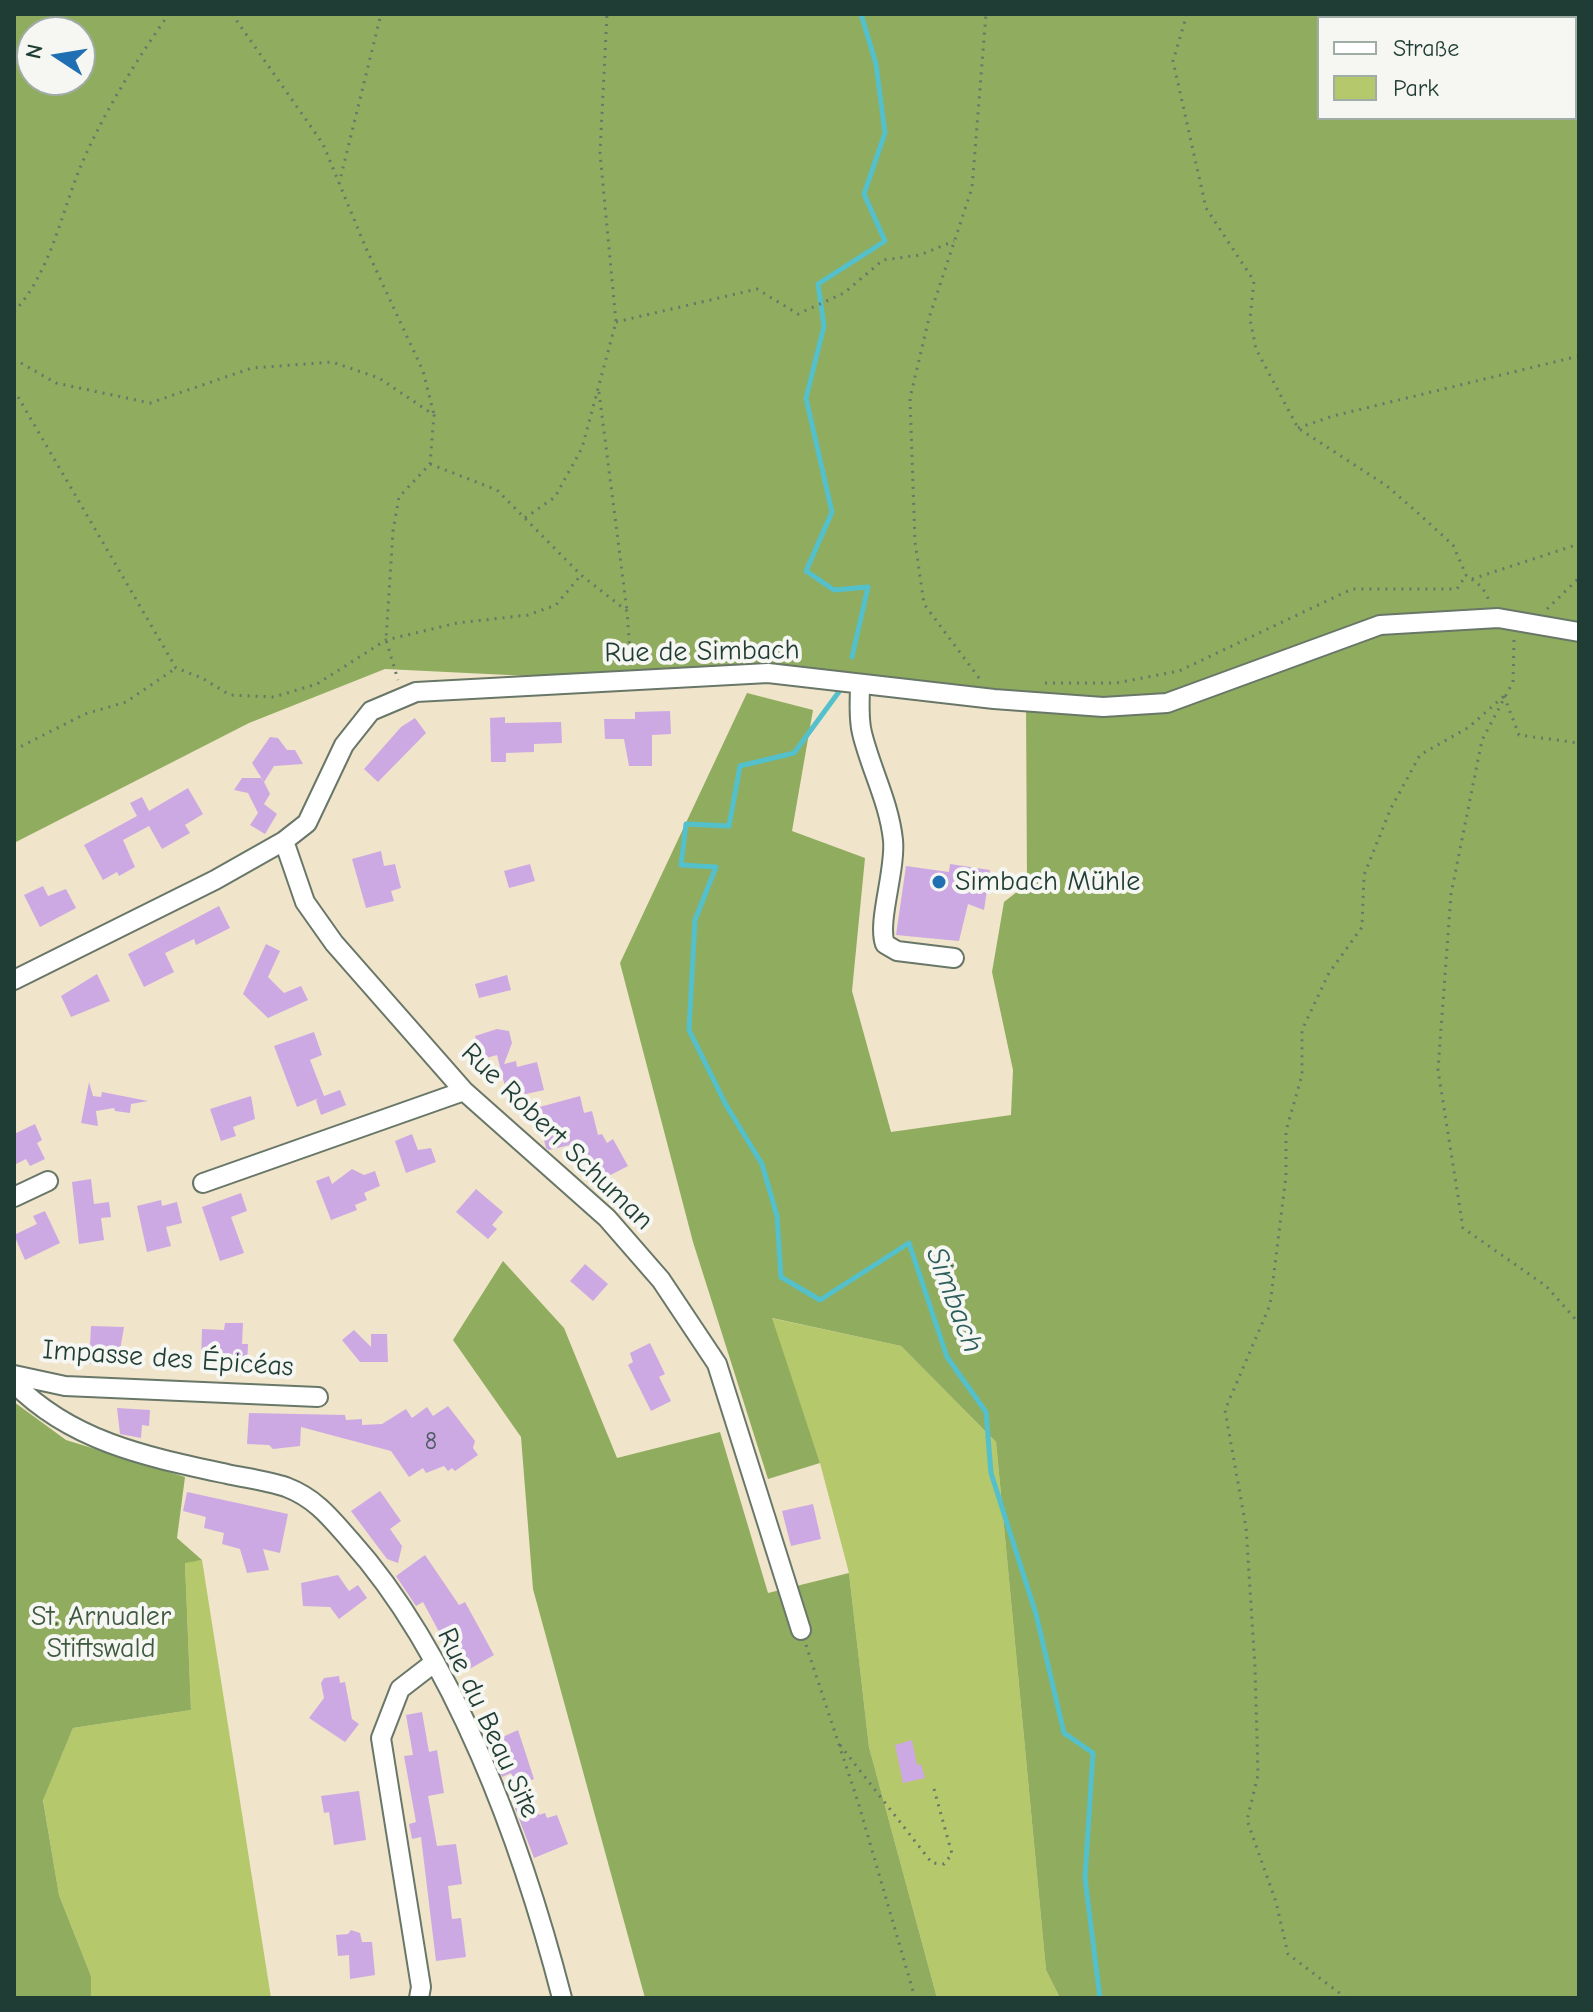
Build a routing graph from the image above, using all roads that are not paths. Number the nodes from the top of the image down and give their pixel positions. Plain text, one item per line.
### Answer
1 (1579, 632) edge
2 (860, 684) junction
3 (284, 841) junction
4 (954, 958) dead end
5 (14, 980) edge
6 (464, 1091) junction
7 (48, 1181) dead end
8 (203, 1183) dead end
9 (14, 1197) edge
10 (14, 1375) edge
11 (14, 1383) edge
12 (318, 1397) dead end
13 (801, 1630) road end
14 (435, 1662) junction
15 (419, 1998) edge
16 (562, 1998) edge

1 - 2 street, Rue de Simbach
2 - 3 street, Rue de Simbach
2 - 4 street
3 - 5 street, Rue de Simbach
3 - 6 street, Rue Robert Schuman
6 - 8 street
6 - 13 street, Rue Robert Schuman
7 - 9 street
10 - 12 street, Impasse des Épicéas
11 - 14 street, Rue du Beau Site
14 - 15 street
14 - 16 street, Rue du Beau Site

